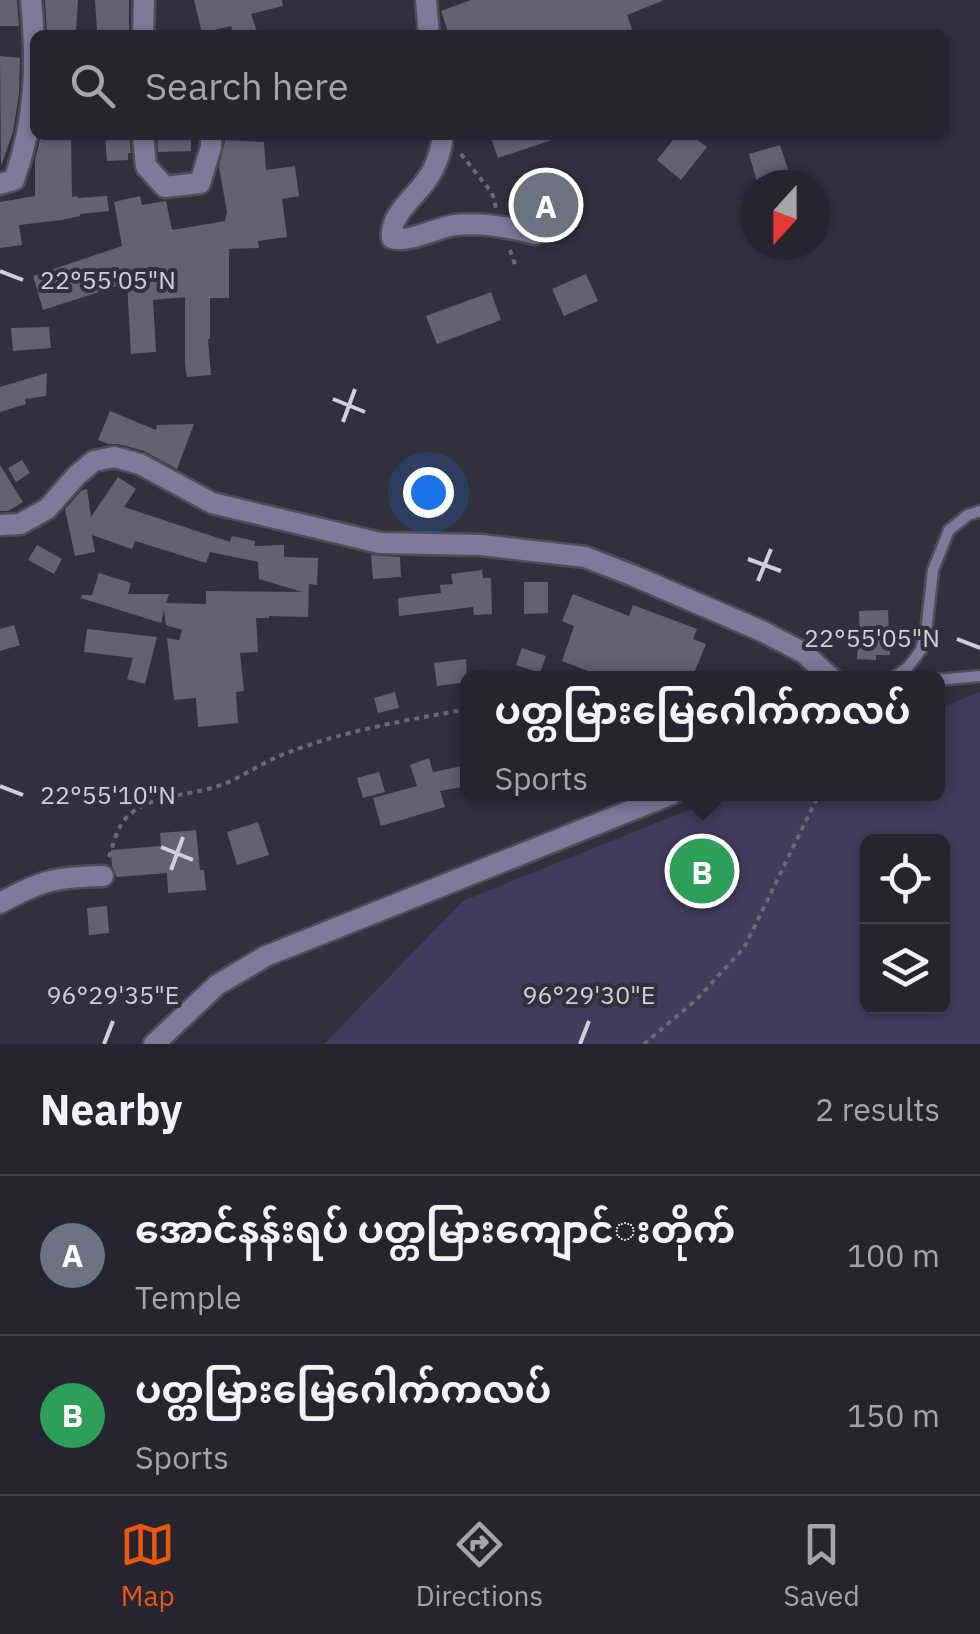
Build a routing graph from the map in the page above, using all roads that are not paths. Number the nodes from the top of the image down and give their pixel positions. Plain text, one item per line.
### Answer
1 (31, 0) edge
2 (144, 0) edge
3 (427, 0) edge
4 (32, 30) edge
5 (143, 30) edge
6 (429, 30) edge
7 (30, 119) edge
8 (144, 140) edge
9 (211, 140) edge
10 (451, 141) edge
11 (0, 184) edge
12 (535, 234) dead end
13 (980, 512) edge
14 (0, 525) edge
15 (823, 671) edge
16 (903, 671) edge
17 (980, 676) edge
18 (945, 679) edge
19 (654, 801) edge
20 (103, 876) road end
21 (0, 903) edge
22 (154, 1044) edge

1 - 4 street
2 - 5 street
3 - 6 street
7 - 11 street
8 - 9 street
10 - 12 street
13 - 16 lane
14 - 15 street
17 - 18 lane
19 - 22 street
20 - 21 street

